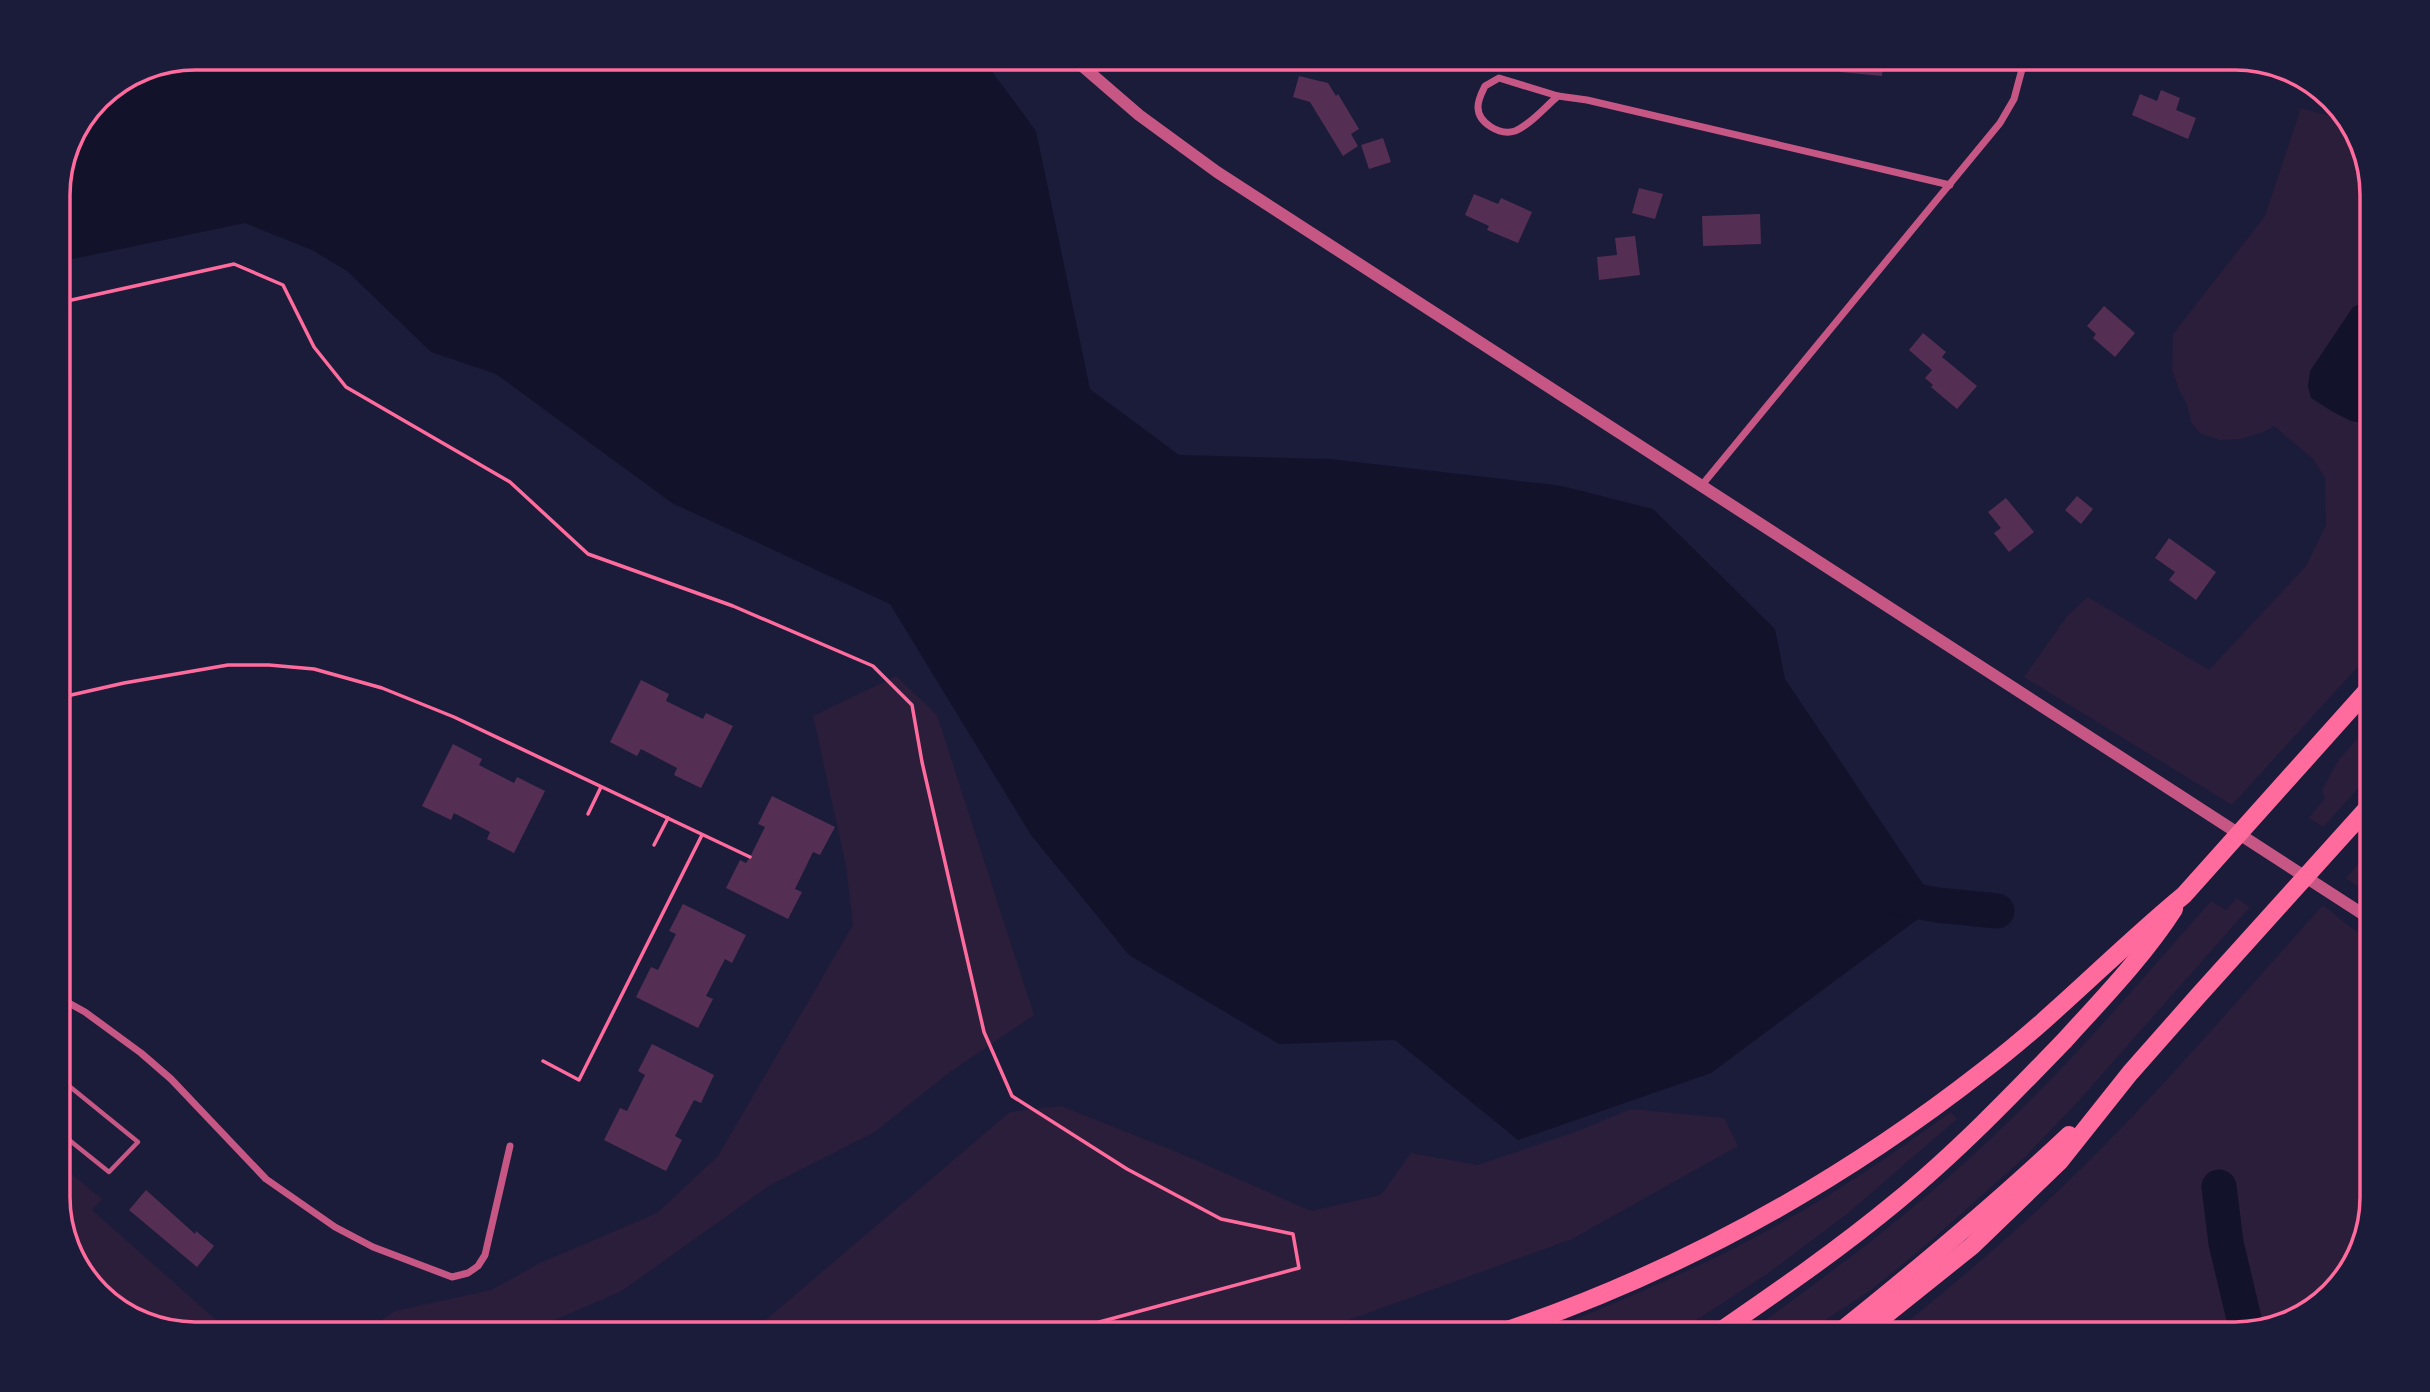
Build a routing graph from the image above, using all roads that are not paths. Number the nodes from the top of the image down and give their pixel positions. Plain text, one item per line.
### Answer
1 (1087, 70) edge
2 (2022, 70) edge
3 (1558, 96) junction
4 (1950, 185) junction
5 (1702, 485) junction
6 (2360, 698) edge
7 (2360, 817) edge
8 (2184, 895) junction
9 (2360, 912) edge
10 (70, 1004) edge
11 (70, 1087) edge
12 (2115, 1091) junction
13 (70, 1140) edge
14 (510, 1146) dead end
15 (1530, 1322) edge
16 (1733, 1322) edge
17 (1852, 1322) edge
18 (1878, 1322) edge

1 - 5 street
2 - 4 street
3 - 3 street
3 - 4 street
4 - 5 street
5 - 9 street
6 - 8 highway
7 - 12 highway
8 - 15 highway
8 - 16 highway
10 - 14 street
11 - 13 lane
12 - 17 highway
12 - 18 highway

